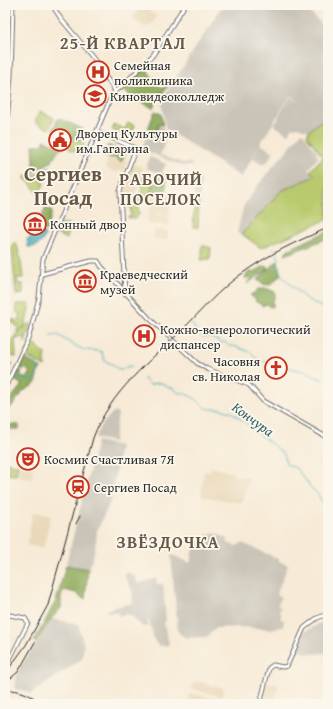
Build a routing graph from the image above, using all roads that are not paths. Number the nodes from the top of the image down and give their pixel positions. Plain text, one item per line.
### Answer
1 (13, 5) edge
2 (52, 5) edge
3 (185, 5) edge
4 (115, 91) junction
5 (97, 132) junction
6 (5, 216) edge
7 (42, 274) junction
8 (125, 294) junction
9 (5, 388) edge
10 (328, 438) edge
11 (5, 614) edge
12 (328, 614) edge
13 (5, 667) edge
14 (260, 704) edge

1 - 6 main road
2 - 4 main road
3 - 4 main road
4 - 5 main road
5 - 7 main road
5 - 8 main road
7 - 8 main road
7 - 9 main road
8 - 10 main road
11 - 13 main road
12 - 14 main road

